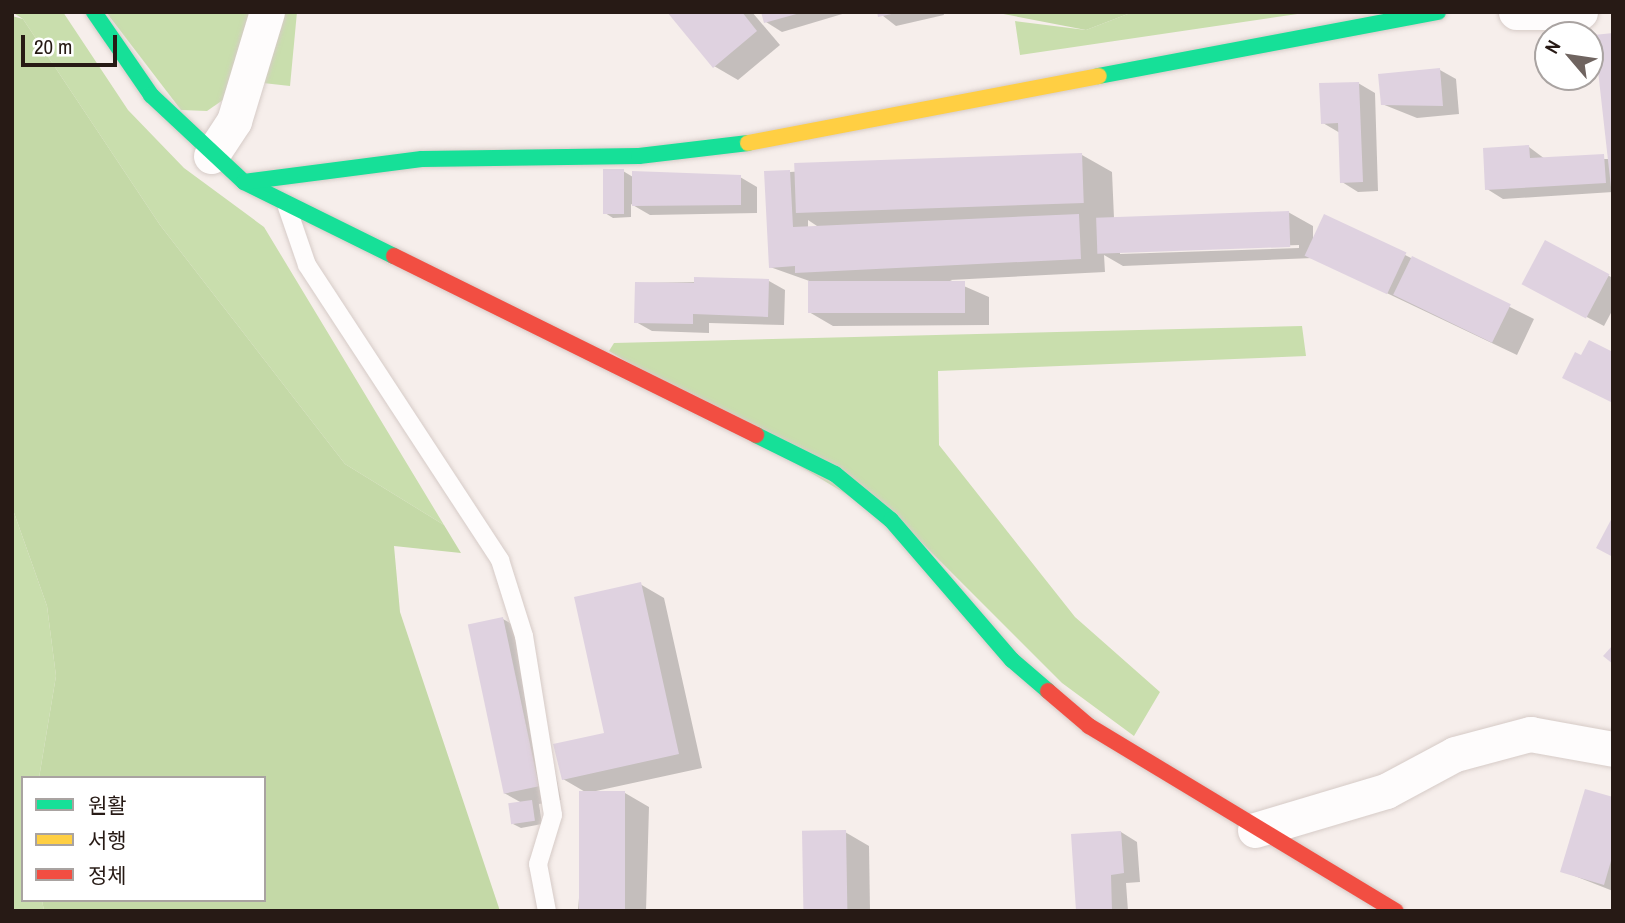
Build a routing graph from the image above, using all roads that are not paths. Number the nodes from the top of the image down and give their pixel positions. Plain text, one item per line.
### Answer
1 (94, 12) edge
2 (267, 12) edge
3 (1438, 12) edge
4 (1517, 12) edge
5 (1580, 12) edge
6 (211, 156) junction
7 (244, 182) junction
8 (287, 207) junction
9 (1613, 749) edge
10 (1255, 830) junction
11 (547, 911) edge
12 (1396, 911) edge

1 - 6 street
2 - 6 street
3 - 7 street
4 - 5 street
6 - 7 street
7 - 8 street
8 - 10 street
8 - 11 lane
9 - 10 street
10 - 12 street

